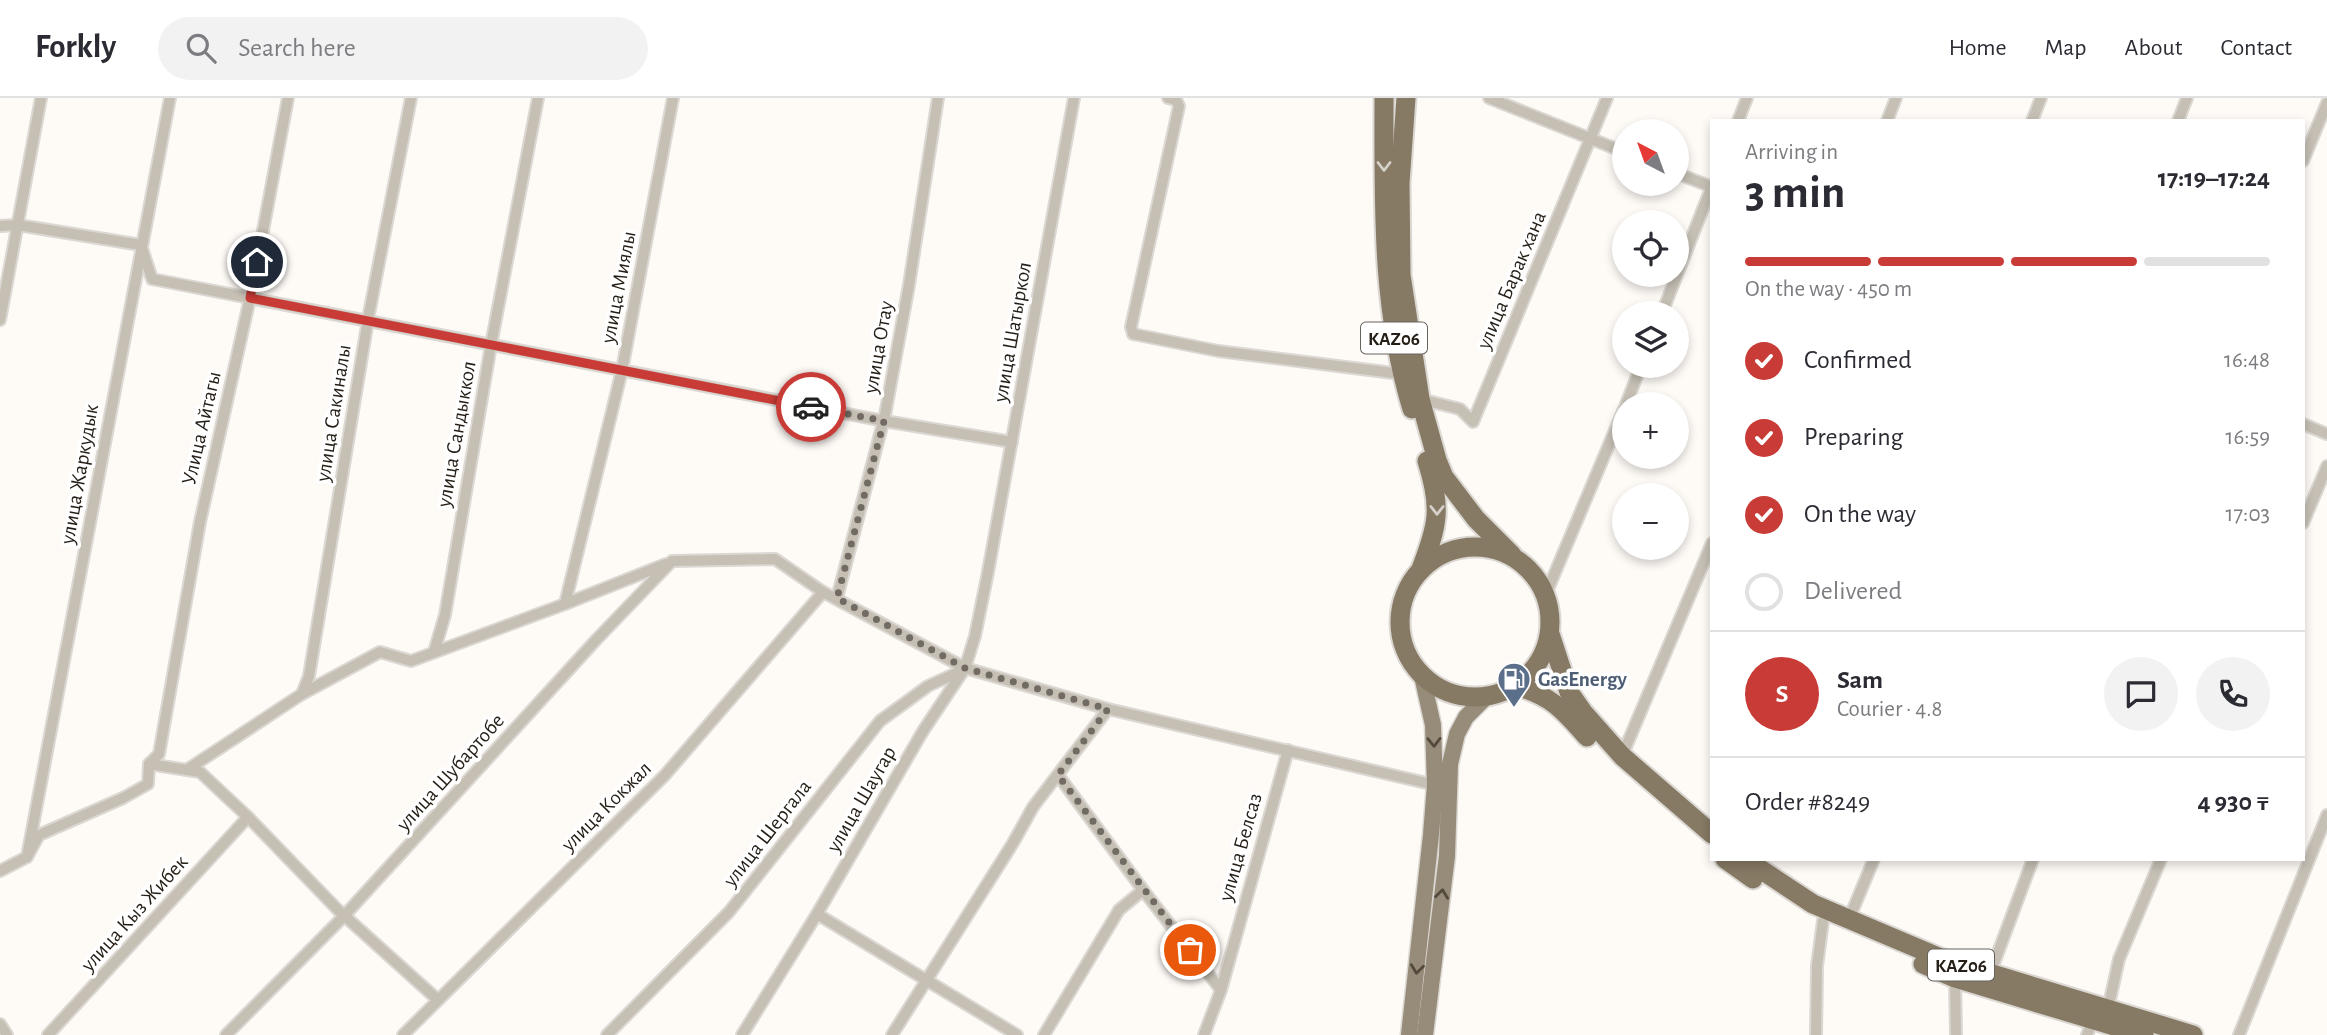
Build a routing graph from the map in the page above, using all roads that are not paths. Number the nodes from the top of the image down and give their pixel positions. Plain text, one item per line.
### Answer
1 (41, 98) edge
2 (170, 98) edge
3 (288, 98) edge
4 (411, 98) edge
5 (538, 98) edge
6 (673, 98) edge
7 (938, 98) edge
8 (1074, 98) edge
9 (1168, 98) edge
10 (1384, 98) edge
11 (1406, 98) edge
12 (1489, 98) edge
13 (1607, 98) edge
14 (1747, 98) edge
15 (1896, 98) edge
16 (2041, 98) edge
17 (2187, 98) edge
18 (2327, 103) edge
19 (1739, 119) edge
20 (1888, 119) edge
21 (2033, 119) edge
22 (2179, 119) edge
23 (1590, 139) junction
24 (1612, 147) edge
25 (2305, 156) edge
26 (1689, 178) edge
27 (1710, 187) edge
28 (1710, 190) edge
29 (18, 225) junction
30 (0, 226) edge
31 (141, 244) junction
32 (250, 298) junction
33 (1667, 301) edge
34 (0, 320) edge
35 (368, 321) junction
36 (491, 345) junction
37 (622, 370) junction
38 (1401, 374) junction
39 (1420, 399) junction
40 (884, 421) junction
41 (2305, 425) edge
42 (2327, 434) edge
43 (1612, 438) edge
44 (1012, 442) junction
45 (2327, 466) edge
46 (2305, 518) edge
47 (1710, 548) edge
48 (1512, 555) junction
49 (672, 561) junction
50 (1421, 569) junction
51 (988, 572) joint
52 (823, 592) junction
53 (1546, 594) junction
54 (837, 598) junction
55 (565, 604) junction
56 (1550, 634) junction
57 (434, 652) junction
58 (965, 668) junction
59 (1422, 676) junction
60 (1516, 686) junction
61 (302, 694) junction
62 (1486, 697) junction
63 (1108, 709) junction
64 (1288, 750) junction
65 (1622, 757) junction
66 (149, 764) junction
67 (188, 769) junction
68 (1058, 775) junction
69 (1435, 785) junction
70 (2327, 815) edge
71 (248, 817) junction
72 (1710, 832) edge
73 (1710, 847) edge
74 (27, 857) junction
75 (1728, 861) edge
76 (1748, 861) edge
77 (1873, 861) edge
78 (2032, 861) edge
79 (2160, 861) edge
80 (0, 871) edge
81 (1143, 890) junction
82 (817, 914) junction
83 (344, 916) junction
84 (1849, 919) junction
85 (1823, 921) junction
86 (1990, 974) junction
87 (1955, 978) junction
88 (927, 980) junction
89 (1221, 990) junction
90 (438, 1000) junction
91 (2096, 1021) edge
92 (0, 1024) edge
93 (7, 1035) edge
94 (48, 1035) edge
95 (226, 1035) edge
96 (404, 1035) edge
97 (607, 1035) edge
98 (741, 1035) edge
99 (892, 1035) edge
100 (1017, 1035) edge
101 (1044, 1035) edge
102 (1204, 1035) edge
103 (1409, 1035) edge
104 (1425, 1035) edge
105 (1816, 1035) edge
106 (1956, 1035) edge
107 (2144, 1035) edge
108 (2193, 1035) edge
109 (2239, 1035) edge

1 - 29 street
2 - 31 street, улица Жаркудык
3 - 32 street, Улица Айтагы
4 - 35 street, улица Сакиналы
5 - 36 street, улица Сандыккол
6 - 37 street, улица Миялы
7 - 40 street, улица Отау
8 - 44 street, улица Шатыркол
9 - 38 street
10 -> 38 highway, KАZ06
11 - 39 highway, KАZ06
12 - 23 street
13 - 23 street, улица Барак хана
14 - 19 street
15 - 20 street
16 - 21 street
17 - 22 street
18 - 25 street
23 - 24 street
23 - 39 street, улица Барак хана
26 - 27 street
28 - 33 street
29 - 30 street
29 - 31 street
29 - 34 street
31 - 32 street
31 - 74 street, улица Жаркудык
32 - 35 street
32 - 66 street, Улица Айтагы
35 - 36 street
35 - 61 street, улица Сакиналы
36 - 37 street
36 - 57 street, улица Сандыккол
37 - 40 street
37 - 55 street, улица Миялы
38 -> 50 highway, KАZ06
39 - 48 highway, KАZ06
40 - 44 street
40 - 54 street, улица Отау
41 - 42 street
43 - 53 street
44 - 51 street, улица Шатыркол
45 - 46 street
47 - 65 street
48 - 50 highway
48 - 53 highway, KАZ06
49 - 52 street
49 - 55 street
49 - 83 street, улица Шубартобе
50 - 59 highway, KАZ06
51 - 58 street, улица Шаугар
52 - 54 street
52 - 90 street, улица Кокжал
53 - 56 highway, KАZ06
54 - 58 street
55 - 57 street
56 - 60 highway, KАZ06
56 - 65 highway, KАZ06
57 - 61 street
58 - 63 street
58 - 82 street, улица Шаугар
58 - 97 street, улица Шергала
59 - 62 highway, KАZ06
59 -> 69 main road
60 - 62 highway, KАZ06
60 - 73 highway
61 - 67 street
104 -> 62 main road
63 - 64 street
63 - 68 street
64 - 69 street
64 - 89 street, улица Белсаз
65 - 72 highway, KАZ06
66 - 67 street
66 - 74 street, Улица Айтагы
67 - 71 street
68 - 81 street
68 - 88 street
69 -> 103 main road
70 - 109 street
71 - 83 street
71 - 94 street, улица Кыз Жибек
74 - 80 street, Улица Айтагы
75 - 85 highway, KАZ06
76 - 84 highway, KАZ06
77 - 84 street
78 - 86 street
79 - 91 street
81 - 89 street
81 - 101 street
82 - 88 street
82 - 98 street, улица Шаугар
83 - 90 street
83 - 95 street, улица Шубартобе
84 - 86 highway, KАZ06
85 - 87 highway, KАZ06
85 - 105 street
86 - 91 highway, KАZ06
87 - 91 highway, KАZ06
87 - 106 street
88 - 99 street
88 - 100 street
89 - 102 street, улица Белсаз
90 - 96 street, улица Кокжал
91 - 107 highway, KАZ06
91 - 108 highway, KАZ06
92 - 93 street

